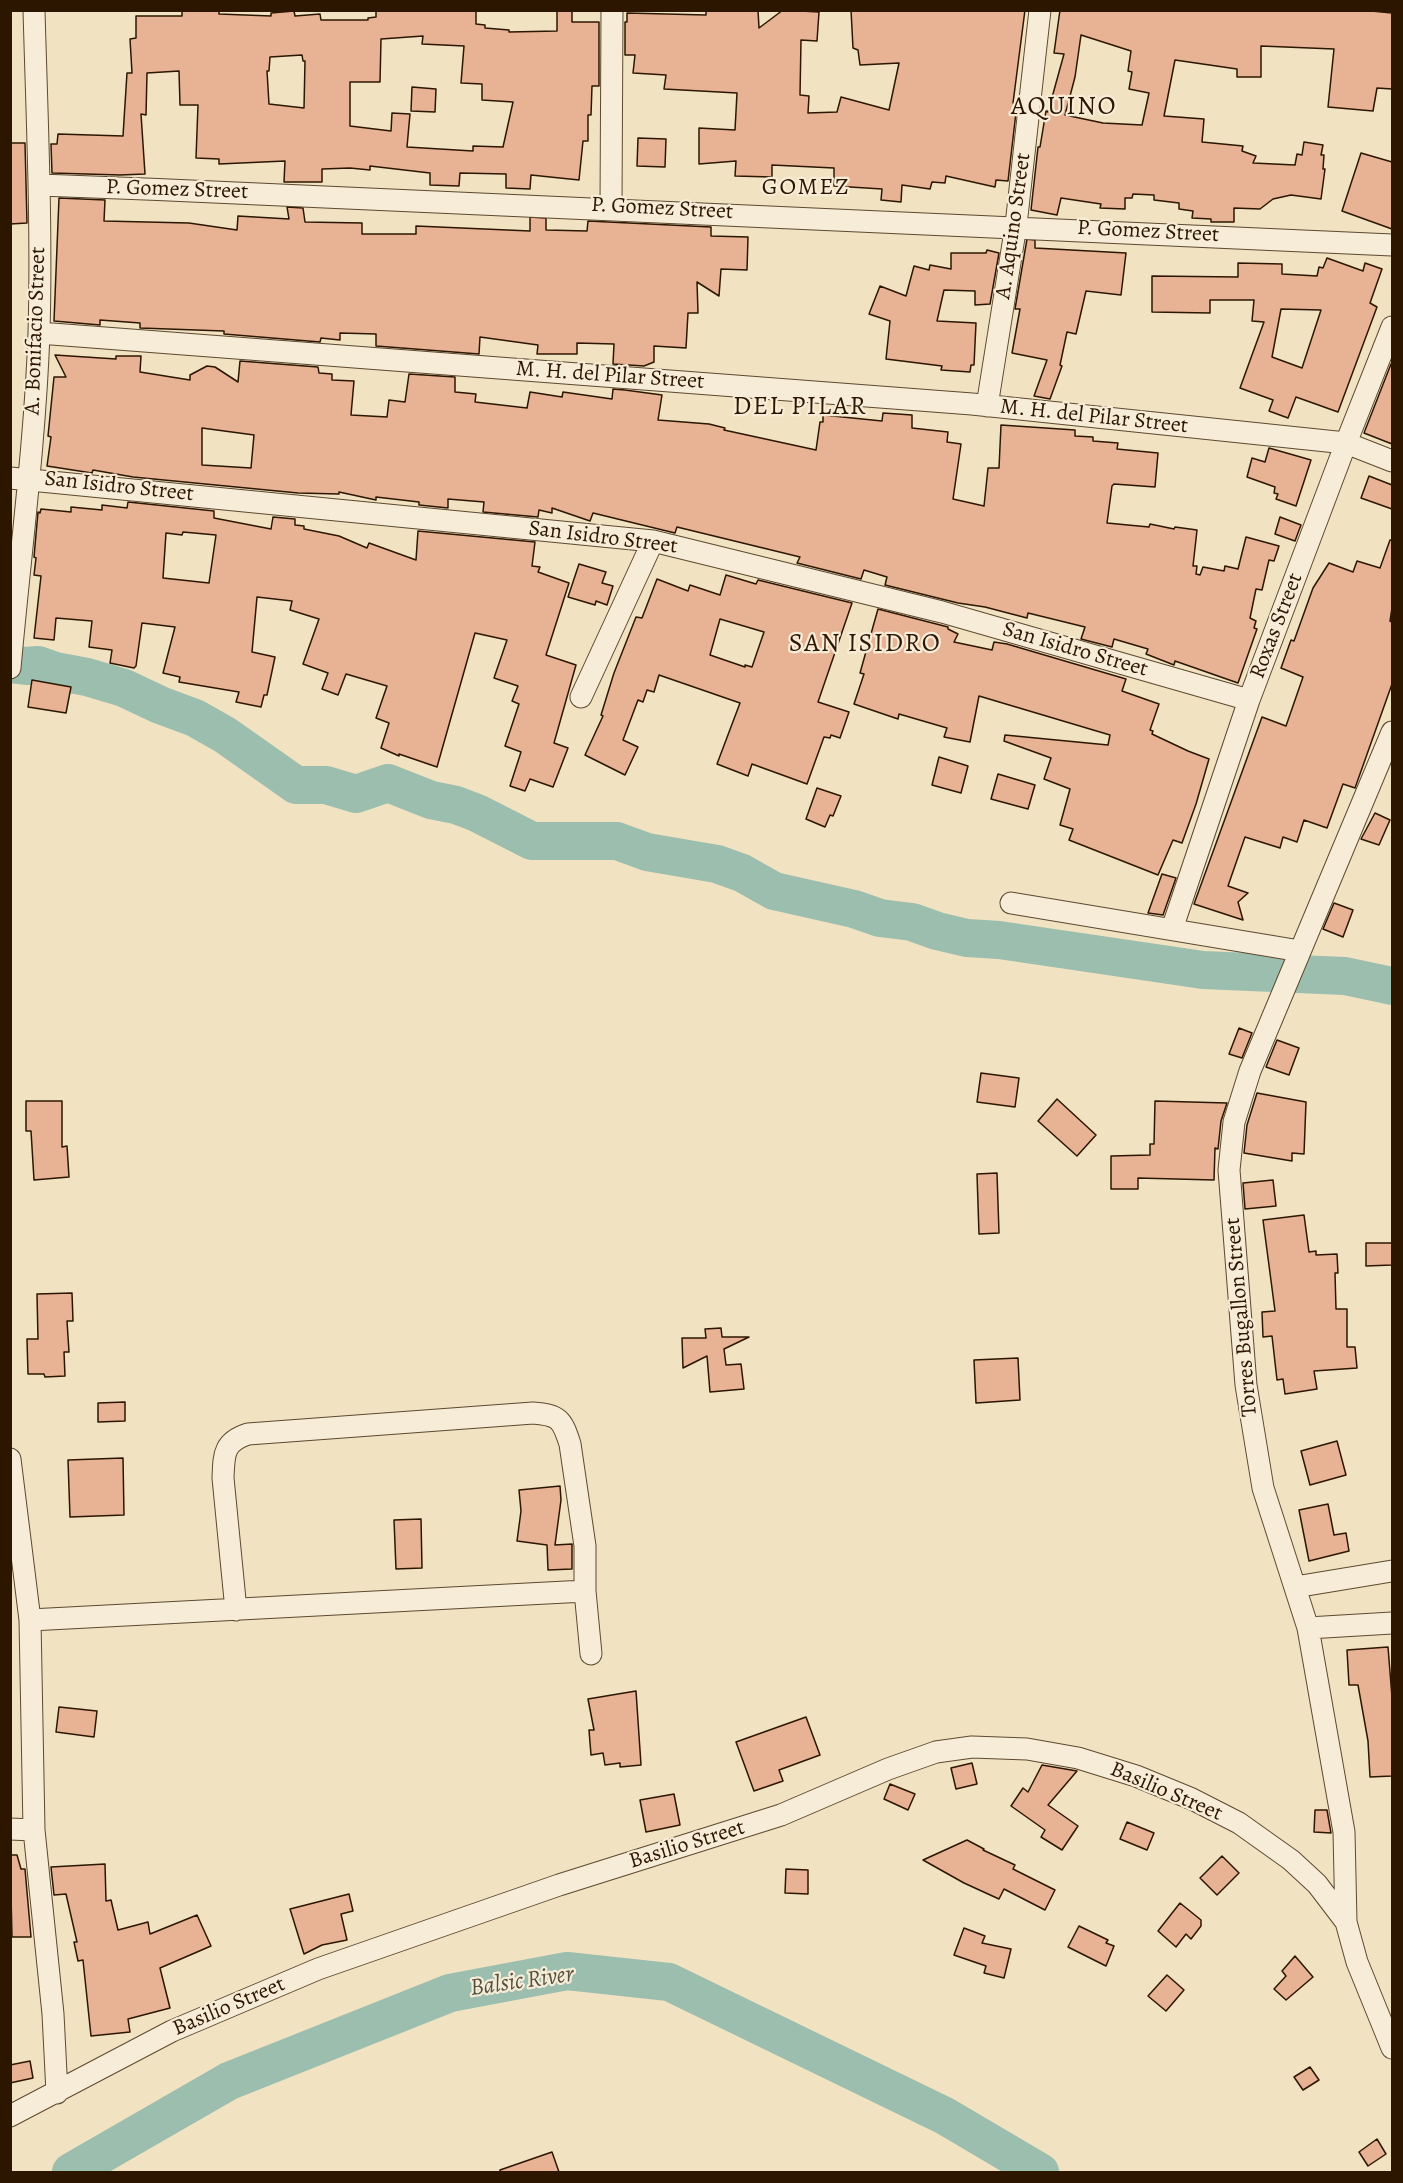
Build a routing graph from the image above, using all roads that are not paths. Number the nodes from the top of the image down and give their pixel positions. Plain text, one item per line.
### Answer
1 (34, 10) edge
2 (612, 10) edge
3 (1040, 10) edge
4 (40, 185) junction
5 (611, 206) junction
6 (1016, 225) junction
7 (1392, 246) edge
8 (1392, 327) edge
9 (39, 333) junction
10 (987, 406) junction
11 (1346, 443) junction
12 (1392, 461) edge
13 (20, 478) edge
14 (653, 541) junction
15 (11, 659) edge
16 (581, 697) dead end
17 (1249, 700) junction
18 (1392, 732) edge
19 (1011, 903) dead end
20 (1172, 929) junction
21 (1299, 955) junction
22 (10, 1459) edge
23 (1392, 1571) edge
24 (1295, 1587) junction
25 (585, 1591) junction
26 (236, 1610) junction
27 (30, 1620) junction
28 (1392, 1623) edge
29 (1308, 1628) junction
30 (591, 1654) dead end
31 (10, 1829) edge
32 (34, 1830) junction
33 (1346, 1922) junction
34 (1392, 2048) edge
35 (57, 2093) junction
36 (10, 2116) edge

1 - 4 street, A. Bonifacio Street
2 - 5 street
3 - 6 street, A. Aquino Street
4 - 5 street, P. Gomez Street
4 - 9 street, A. Bonifacio Street
5 - 6 street, P. Gomez Street
6 - 7 street, P. Gomez Street
6 - 10 street, A. Aquino Street
8 - 11 street, Roxas Street
9 - 10 street, M. H. del Pilar Street
9 - 13 street, A. Bonifacio Street
10 - 11 street, M. H. del Pilar Street
11 - 12 street, M. H. del Pilar Street
11 - 17 street, Roxas Street
13 - 14 street, San Isidro Street
13 - 15 street, A. Bonifacio Street
14 - 16 street
14 - 17 street, San Isidro Street
17 - 20 street, Roxas Street
18 - 21 street, Torres Bugallon Street
19 - 20 street
20 - 21 street
21 - 24 street, Torres Bugallon Street
22 - 27 street
23 - 24 street
24 - 29 street, Torres Bugallon Street
25 - 26 street
25 - 26 street
25 - 30 street
26 - 27 street
27 - 32 street
28 - 29 street
29 - 33 street, Torres Bugallon Street
31 - 32 street
32 - 35 street
33 - 34 street
33 - 35 street, Basilio Street
35 - 36 street, Basilio Street

